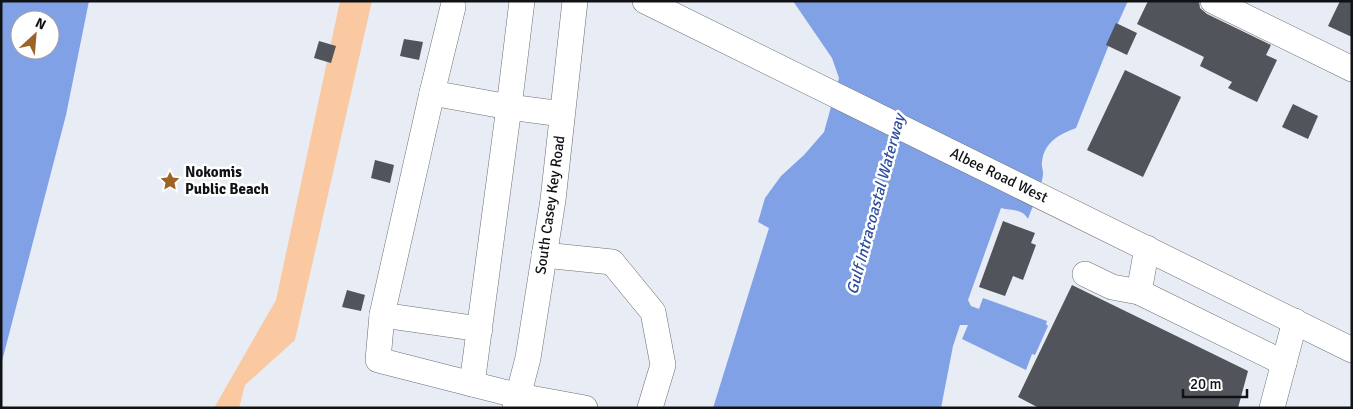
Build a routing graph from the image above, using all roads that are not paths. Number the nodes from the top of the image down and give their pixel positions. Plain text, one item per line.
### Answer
1 (522, 1) edge
2 (575, 1) edge
3 (645, 1) edge
4 (1213, 1) edge
5 (453, 7) dead end
6 (1352, 69) edge
7 (432, 93) junction
8 (509, 106) junction
9 (562, 114) junction
10 (1147, 248) junction
11 (544, 255) junction
12 (1085, 274) dead end
13 (1138, 292) junction
14 (382, 315) junction
15 (1295, 321) junction
16 (480, 329) junction
17 (1352, 350) edge
18 (1284, 363) junction
19 (472, 384) junction
20 (517, 402) edge
21 (586, 408) edge
22 (650, 408) edge
23 (1272, 408) edge

1 - 8 street
2 - 9 street, South Casey Key Road
3 - 10 street, Albee Road West
4 - 6 street
5 - 7 street
7 - 8 street
7 - 14 street
8 - 9 street
8 - 16 street
9 - 11 street, South Casey Key Road
10 - 13 street
10 - 15 street, Albee Road West
11 - 20 street, South Casey Key Road
11 - 22 street
12 - 13 street
13 - 18 street
14 - 16 street
14 - 19 street
15 - 17 street, Albee Road West
15 - 18 street
16 - 19 street
18 - 23 street
19 - 20 street
20 - 21 street

